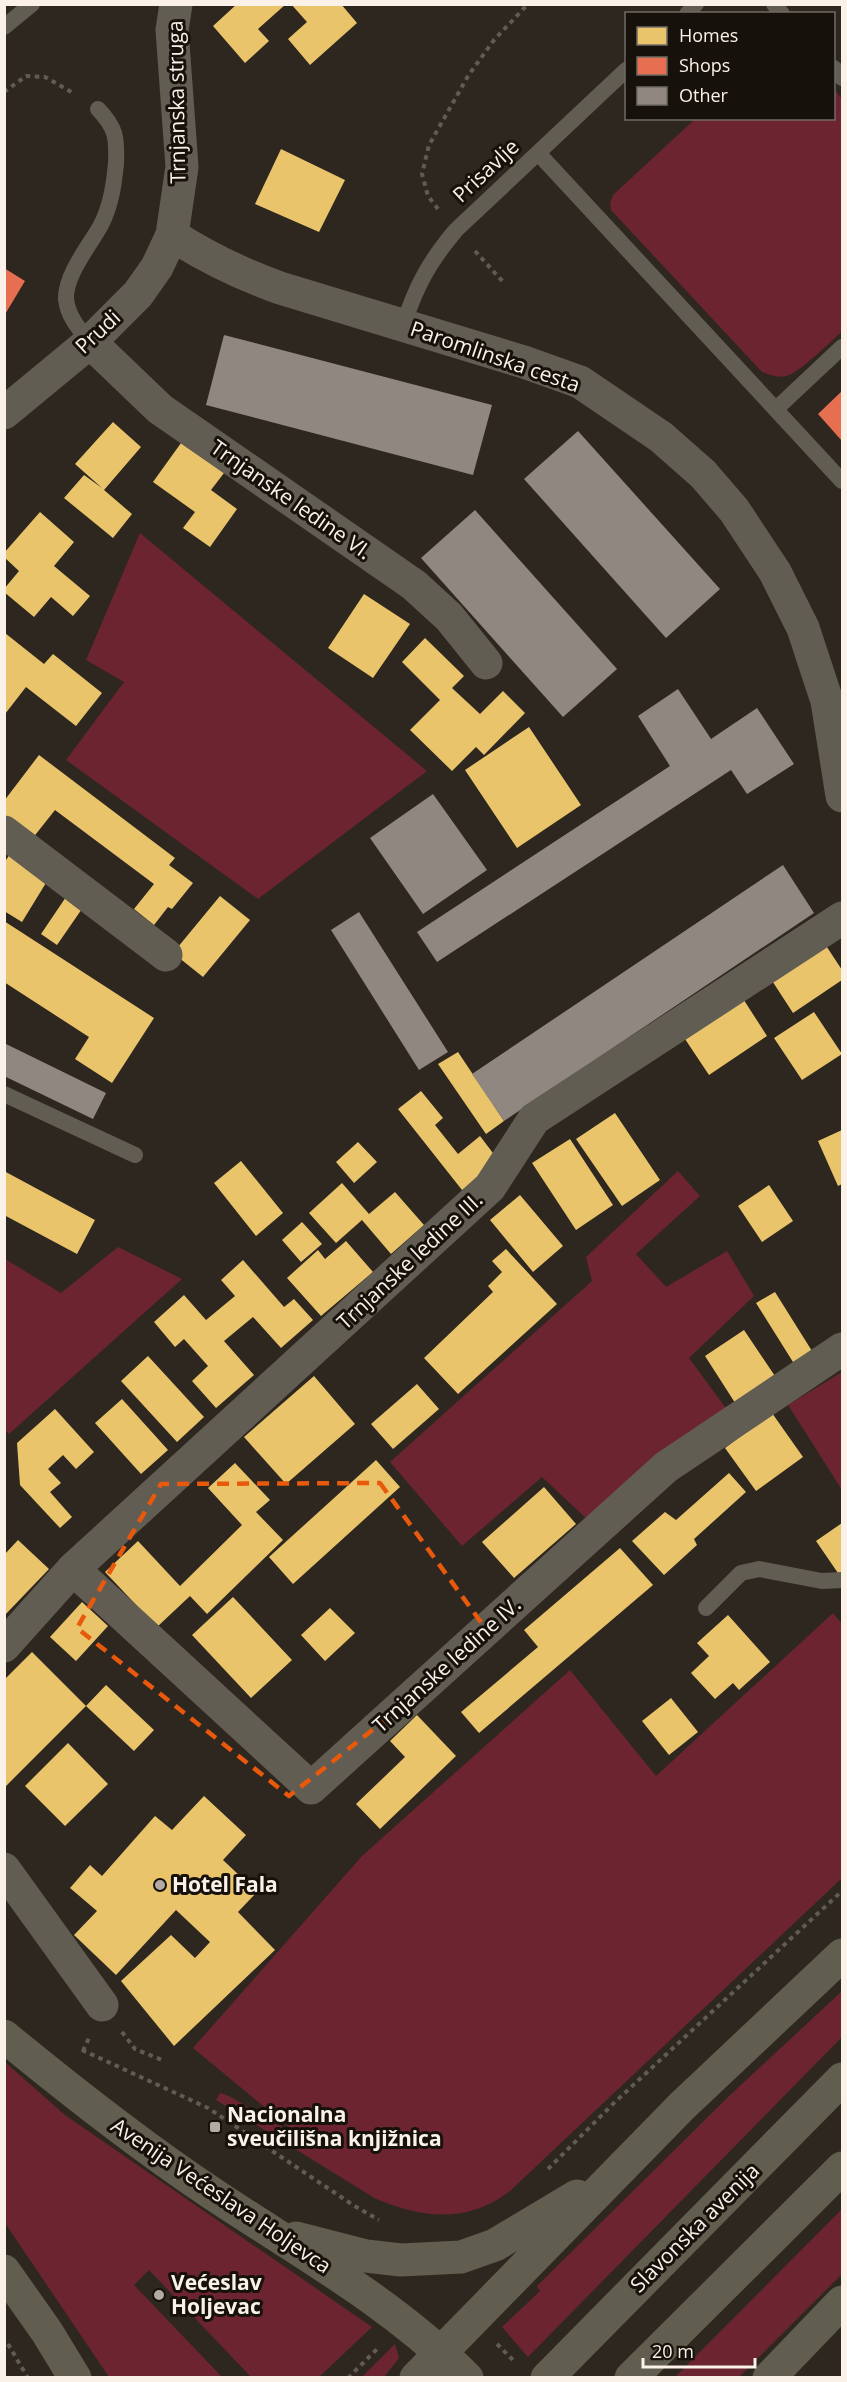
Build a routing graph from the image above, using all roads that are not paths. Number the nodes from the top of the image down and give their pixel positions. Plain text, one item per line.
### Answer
1 (32, 4) edge
2 (176, 4) edge
3 (4, 27) edge
4 (625, 72) edge
5 (98, 109) road end
6 (538, 153) junction
7 (172, 235) junction
8 (403, 326) junction
9 (90, 342) junction
10 (843, 347) edge
11 (776, 410) junction
12 (4, 412) edge
13 (843, 481) edge
14 (486, 663) dead end
15 (843, 796) edge
16 (4, 832) edge
17 (843, 918) edge
18 (166, 955) dead end
19 (4, 1094) edge
20 (135, 1155) dead end
21 (843, 1349) edge
22 (73, 1569) junction
23 (843, 1580) edge
24 (706, 1608) dead end
25 (4, 1646) edge
26 (4, 1869) edge
27 (843, 1955) edge
28 (102, 2005) road end
29 (4, 2036) edge
30 (843, 2079) edge
31 (843, 2168) edge
32 (620, 2170) junction
33 (270, 2232) junction
34 (4, 2271) edge
35 (843, 2302) edge
36 (441, 2352) junction
37 (533, 2371) edge
38 (75, 2378) edge
39 (416, 2378) edge
40 (467, 2378) edge
41 (632, 2378) edge
42 (769, 2378) edge

1 - 3 lane
2 - 7 street, Trnjanska struga
4 - 6 lane, Prisavlje
5 - 9 lane
6 - 8 lane, Prisavlje
6 - 11 lane
7 - 8 street, Paromlinska cesta
7 - 9 street, Prudi
8 - 15 street, Paromlinska cesta
9 - 12 street, Prudi
9 - 14 street, Trnjanske ledine VI.
10 - 11 lane
11 - 13 lane
16 - 18 street
17 - 22 street, Trnjanske ledine III.
19 - 20 lane
21 - 22 street, Trnjanske ledine IV.
22 - 25 street, Trnjanske ledine III.
23 - 24 lane
26 - 28 street
27 - 32 main road
29 - 33 main road, Avenija Većeslava Holjevca
30 - 37 main road, Slavonska avenija
31 - 41 main road
32 - 33 main road
32 - 36 main road
33 - 36 main road, Avenija Većeslava Holjevca
34 - 38 main road
35 - 42 main road
36 - 39 main road
36 - 40 main road, Avenija Većeslava Holjevca

